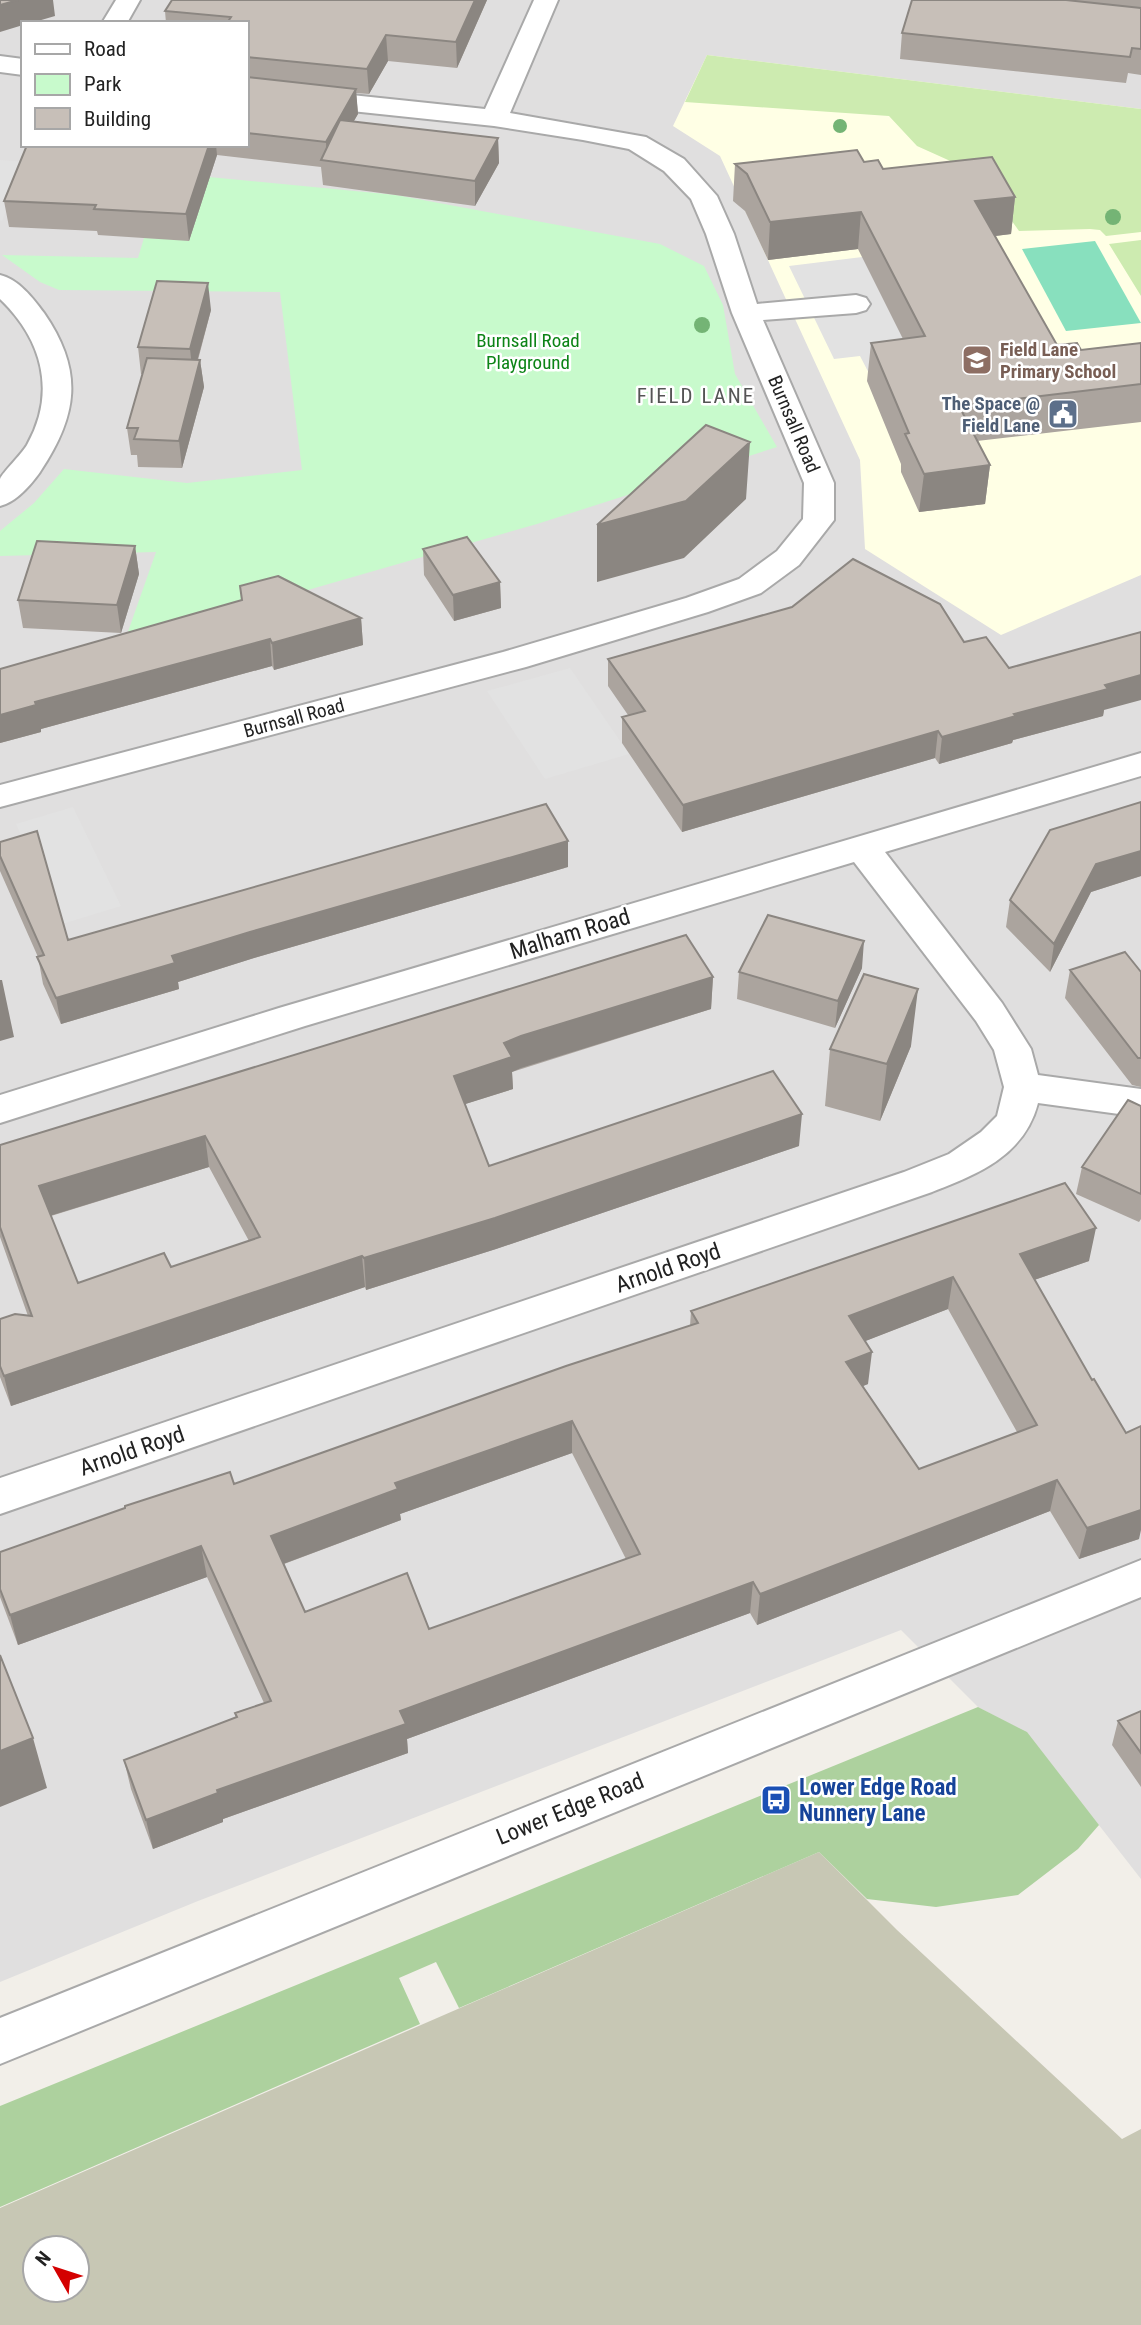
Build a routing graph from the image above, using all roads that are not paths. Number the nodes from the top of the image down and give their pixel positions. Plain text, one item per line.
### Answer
1 (128, 0) edge
2 (546, 0) edge
3 (115, 21) edge
4 (0, 64) edge
5 (21, 67) edge
6 (248, 92) edge
7 (494, 118) junction
8 (0, 283) edge
9 (856, 304) dead end
10 (746, 313) junction
11 (0, 498) edge
12 (1141, 764) edge
13 (0, 796) edge
14 (862, 847) junction
15 (1023, 1087) junction
16 (1141, 1103) edge
17 (0, 1109) edge
18 (0, 1496) edge
19 (1141, 1578) edge
20 (0, 2041) edge

1 - 3 street
2 - 7 street
4 - 5 street
6 - 7 street, Burnsall Road
7 - 10 street, Burnsall Road
8 - 11 street
9 - 10 street
10 - 13 street, Burnsall Road
12 - 14 street, Malham Road
14 - 15 street
14 - 17 street, Malham Road
15 - 16 street
15 - 18 street, Arnold Royd
19 - 20 street, Lower Edge Road

